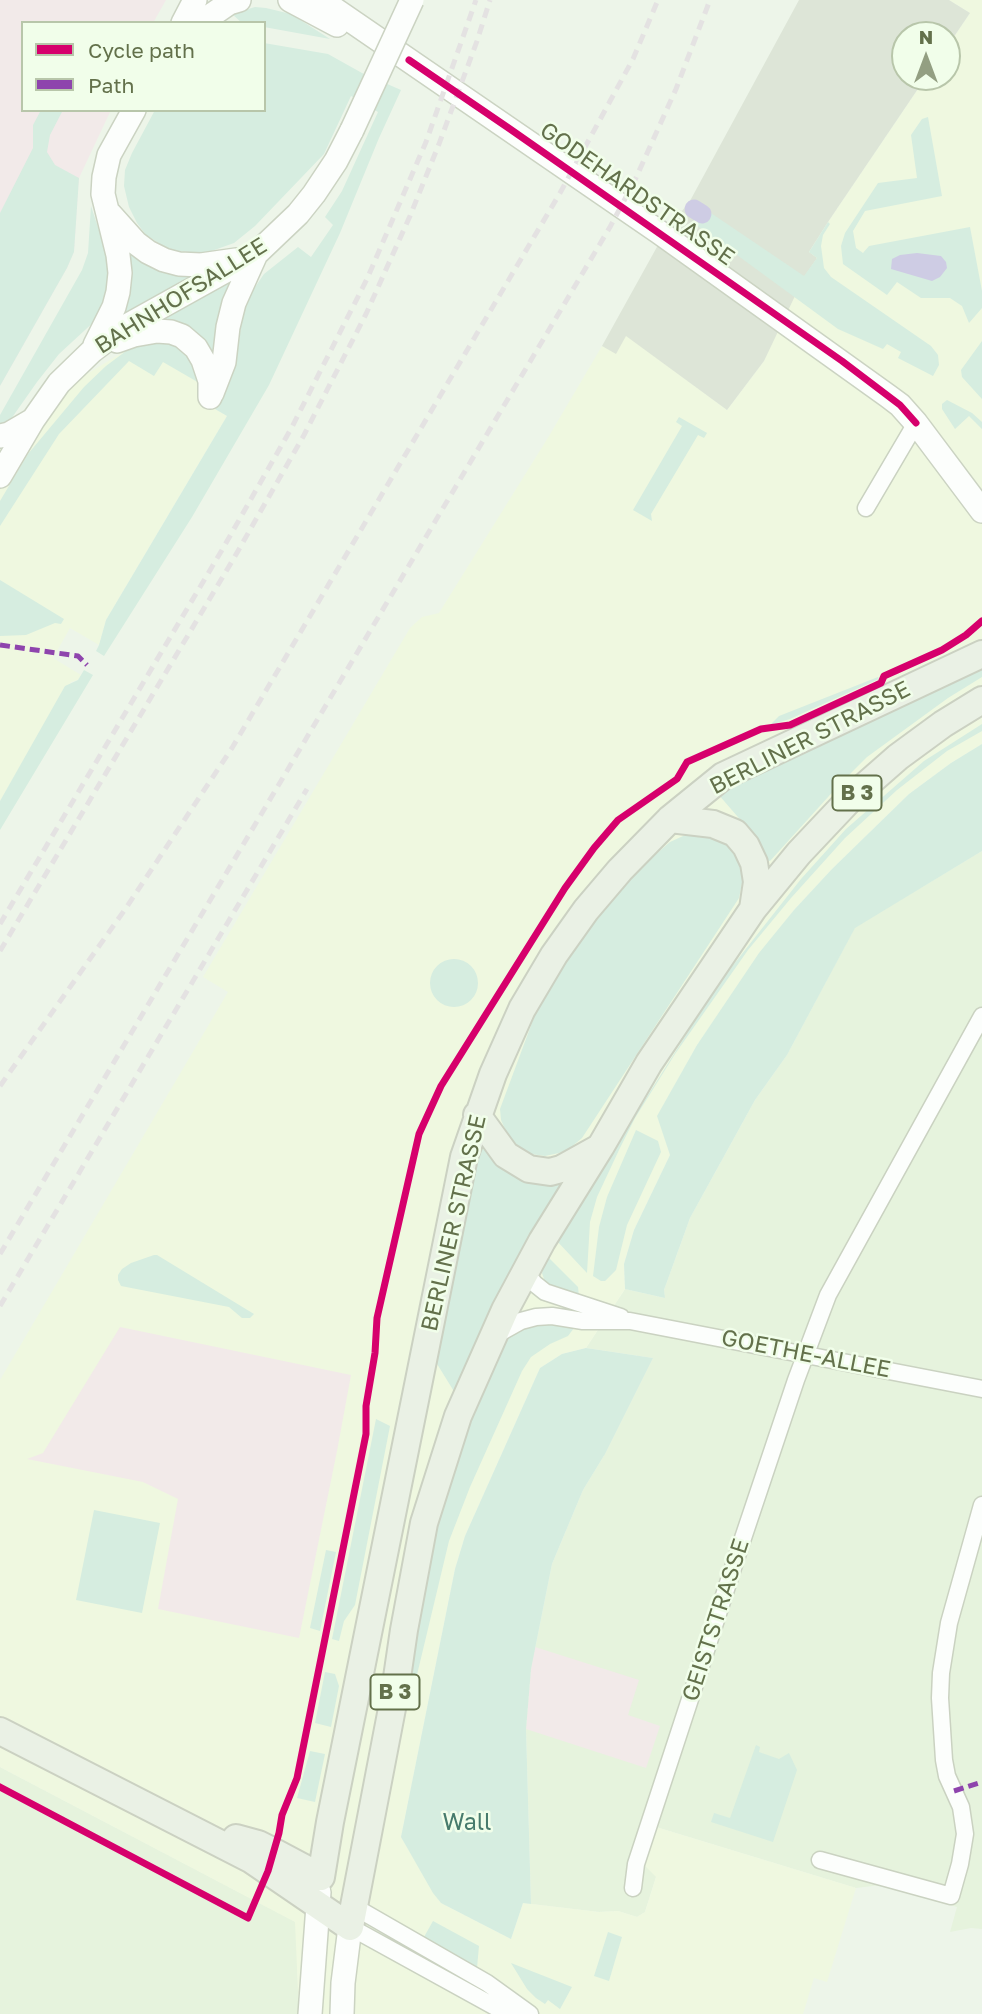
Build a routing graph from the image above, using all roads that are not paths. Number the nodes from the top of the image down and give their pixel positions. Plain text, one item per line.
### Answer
1 (195, 0) edge
2 (239, 0) edge
3 (290, 0) edge
4 (321, 0) edge
5 (412, 0) edge
6 (184, 21) edge
7 (203, 21) edge
8 (409, 60) junction
9 (134, 112) edge
10 (107, 211) junction
11 (256, 254) junction
12 (92, 351) junction
13 (842, 361) junction
14 (33, 420) junction
15 (916, 423) junction
16 (0, 436) edge
17 (0, 476) edge
18 (982, 494) edge
19 (866, 508) dead end
20 (982, 511) edge
21 (982, 654) edge
22 (982, 700) edge
23 (670, 819) junction
24 (753, 909) junction
25 (982, 1016) edge
26 (477, 1115) junction
27 (601, 1146) junction
28 (525, 1272) junction
29 (630, 1321) junction
30 (493, 1337) junction
31 (805, 1354) junction
32 (982, 1389) edge
33 (982, 1505) edge
34 (0, 1731) edge
35 (167, 1817) junction
36 (820, 1860) dead end
37 (321, 1877) junction
38 (634, 1888) dead end
39 (318, 1905) junction
40 (352, 1916) junction
41 (310, 2014) edge
42 (342, 2014) edge
43 (508, 2014) edge
44 (530, 2014) edge

1 - 6 main road
2 - 7 main road
3 - 8 main road, GODEHARDSTRASSE
4 - 8 main road, GODEHARDSTRASSE
5 - 11 main road, BAHNHOFSALLEE, bridge
8 - 13 main road, GODEHARDSTRASSE
9 - 10 main road
10 - 11 main road
10 - 12 main road
11 - 12 main road, BAHNHOFSALLEE
11 - 12 main road
12 - 14 main road, BAHNHOFSALLEE
13 - 15 main road, GODEHARDSTRASSE
13 - 18 main road, GODEHARDSTRASSE
14 - 16 main road
14 - 17 main road, BAHNHOFSALLEE
15 - 19 street
15 - 20 main road, GODEHARDSTRASSE
21 - 23 main road, BERLINER STRASSE / B 3
22 - 24 main road, B 3
23 - 24 main road
23 - 26 main road, BERLINER STRASSE / B 3
24 - 27 main road, B 3
25 - 31 street, GEISTSTRASSE
26 - 27 main road
26 - 37 main road, BERLINER STRASSE / B 3
27 - 28 main road, B 3
28 - 29 street, GOETHE-ALLEE
28 - 30 main road, B 3
29 - 30 street, GOETHE-ALLEE
29 - 31 street, GOETHE-ALLEE
30 - 40 main road, B 3
31 - 32 street, GOETHE-ALLEE
31 - 38 street, GEISTSTRASSE
33 - 36 street
34 - 35 main road
35 - 37 main road
35 - 39 main road
37 - 39 main road, BERLINER STRASSE
37 - 40 main road
39 - 40 main road
39 - 41 main road, BERLINER STRASSE
40 - 42 main road
40 - 43 street
40 - 44 street

